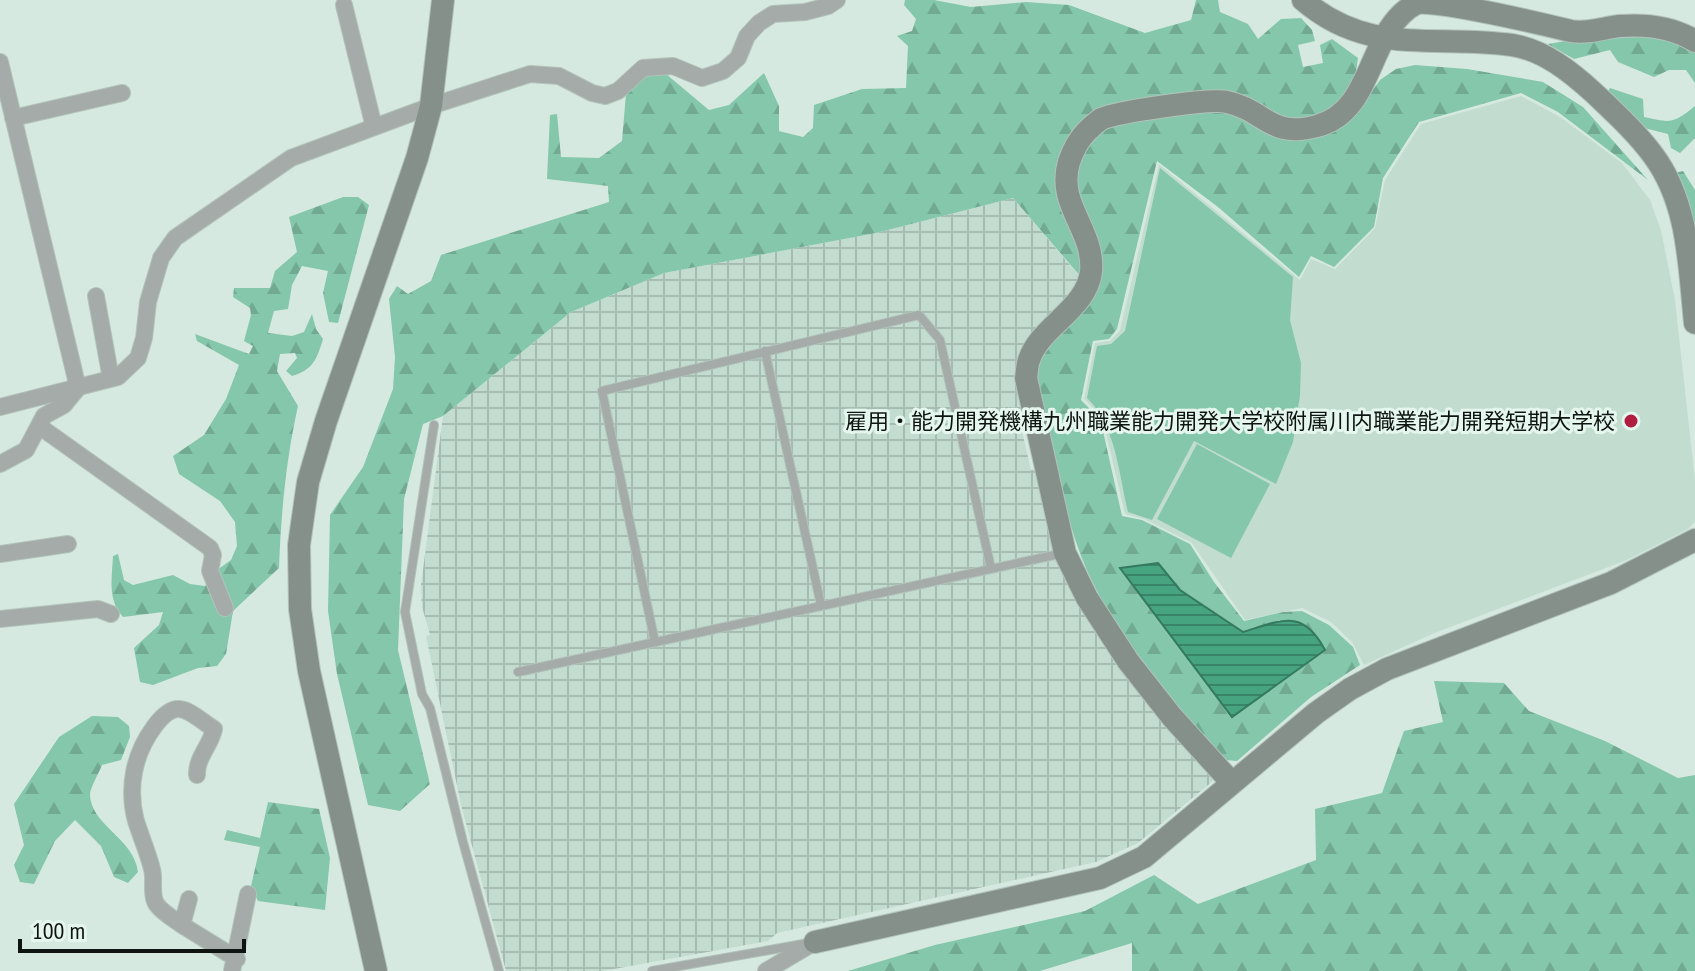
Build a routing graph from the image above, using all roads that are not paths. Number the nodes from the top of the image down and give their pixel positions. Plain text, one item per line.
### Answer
1 (443, 0) edge
2 (837, 0) edge
3 (1303, 0) edge
4 (344, 5) dead end
5 (1384, 39) junction
6 (1695, 41) edge
7 (0, 62) edge
8 (122, 93) dead end
9 (431, 106) junction
10 (13, 118) junction
11 (374, 127) junction
12 (96, 296) dead end
13 (1695, 323) edge
14 (765, 351) junction
15 (111, 379) junction
16 (78, 388) junction
17 (0, 407) edge
18 (434, 425) dead end
19 (39, 426) junction
20 (0, 464) edge
21 (1695, 540) edge
22 (68, 544) dead end
23 (1065, 553) junction
24 (0, 554) edge
25 (991, 568) junction
26 (821, 605) junction
27 (225, 608) dead end
28 (111, 614) dead end
29 (0, 619) edge
30 (655, 642) junction
31 (518, 672) dead end
32 (197, 775) dead end
33 (1232, 783) junction
34 (248, 894) dead end
35 (189, 899) dead end
36 (182, 925) junction
37 (815, 942) junction
38 (235, 965) edge
39 (376, 971) edge
40 (499, 971) edge
41 (652, 971) edge
42 (766, 971) edge

1 - 9 street
2 - 9 street
3 - 5 street
4 - 11 street
5 - 6 street
5 - 13 street
5 - 23 street
7 - 10 street
8 - 10 street
9 - 11 street
9 - 39 street
10 - 16 street
11 - 15 street
12 - 15 street
14 - 25 lane
14 - 26 lane
14 - 30 lane
15 - 16 street
16 - 17 street
16 - 19 street
18 - 40 lane
19 - 20 street
19 - 27 street
21 - 33 street
22 - 24 street
23 - 25 lane
23 - 33 street
25 - 26 lane
26 - 30 lane
28 - 29 street
30 - 31 lane
32 - 36 street
33 - 37 street
34 - 38 street
35 - 36 street
36 - 38 street
37 - 41 lane
37 - 42 street

